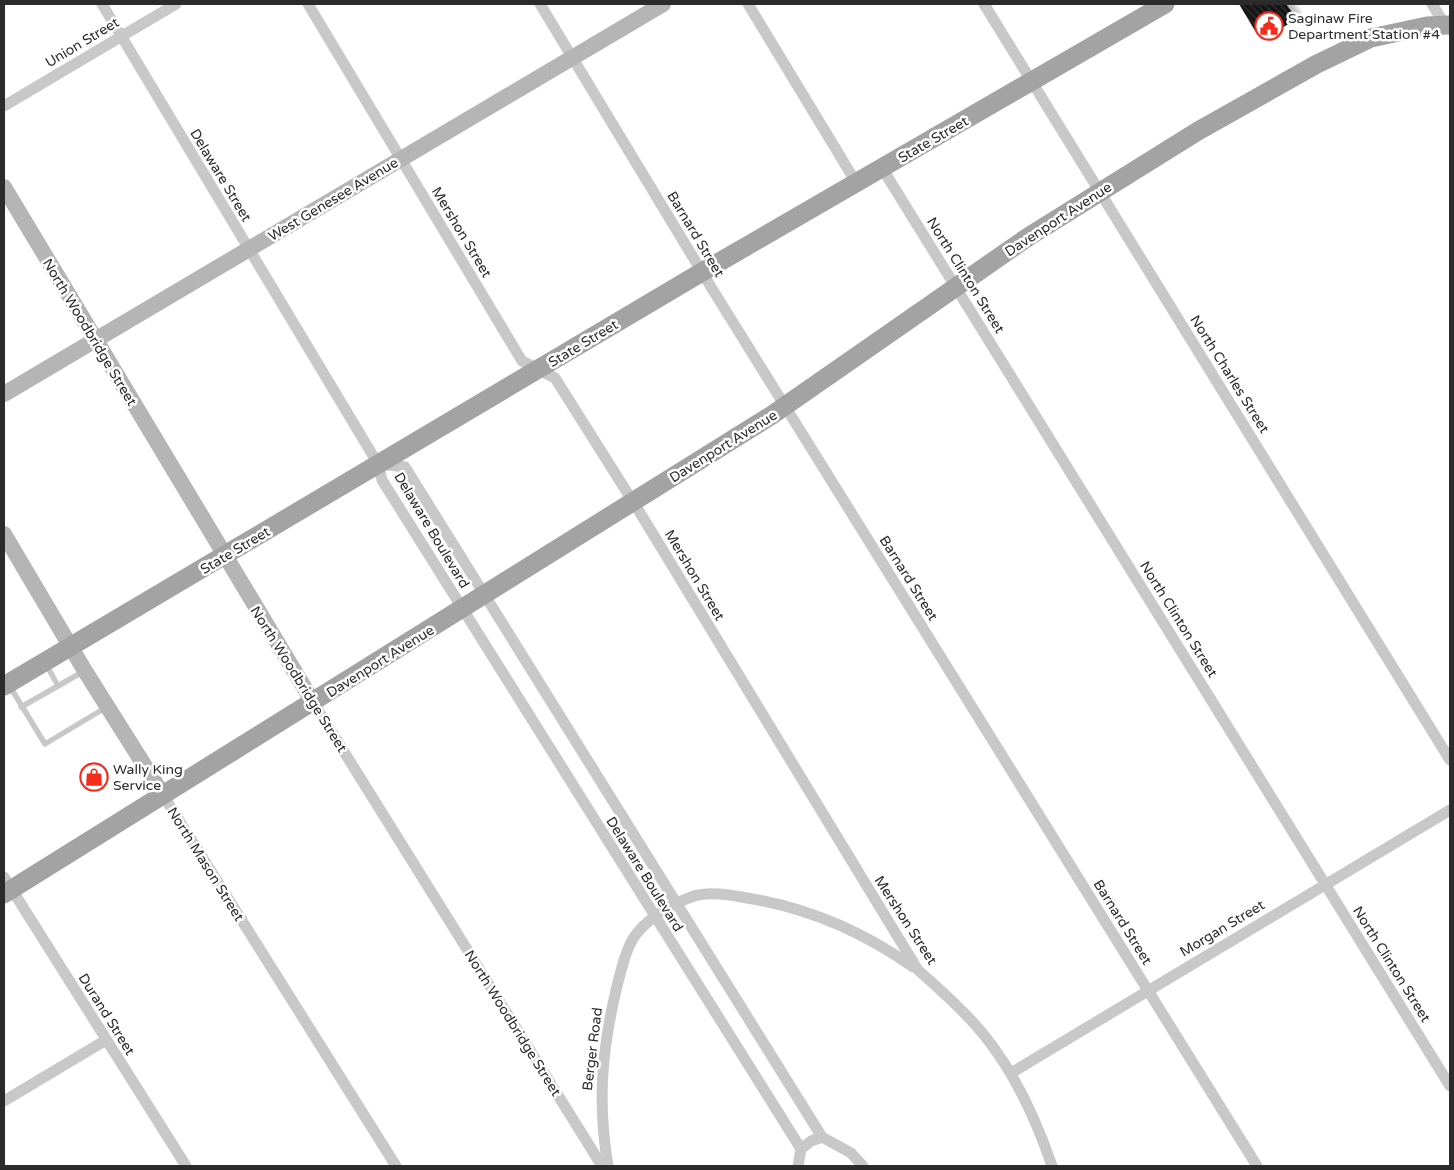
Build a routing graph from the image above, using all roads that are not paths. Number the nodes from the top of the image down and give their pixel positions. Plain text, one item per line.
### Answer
1 (102, 4) edge
2 (176, 4) edge
3 (308, 4) edge
4 (540, 4) edge
5 (662, 4) edge
6 (748, 4) edge
7 (984, 4) edge
8 (1165, 4) edge
9 (1432, 4) edge
10 (1448, 27) edge
11 (122, 36) junction
12 (572, 57) junction
13 (1031, 82) junction
14 (4, 106) edge
15 (401, 159) junction
16 (882, 168) junction
17 (857, 184) junction
18 (4, 187) edge
19 (1100, 191) junction
20 (248, 249) junction
21 (702, 272) junction
22 (956, 288) junction
23 (95, 340) junction
24 (538, 370) junction
25 (4, 394) edge
26 (785, 406) junction
27 (378, 464) junction
28 (634, 502) junction
29 (4, 534) edge
30 (224, 557) junction
31 (485, 595) junction
32 (463, 609) junction
33 (70, 646) junction
34 (45, 662) junction
35 (85, 671) junction
36 (6, 685) edge
37 (58, 686) junction
38 (313, 702) junction
39 (21, 707) junction
40 (107, 707) junction
41 (1450, 760) edge
42 (163, 795) junction
43 (1450, 810) edge
44 (1326, 885) junction
45 (6, 887) edge
46 (677, 902) junction
47 (654, 918) junction
48 (918, 970) junction
49 (1147, 990) junction
50 (106, 1040) junction
51 (1011, 1073) junction
52 (1450, 1086) edge
53 (4, 1101) edge
54 (822, 1137) junction
55 (800, 1149) junction
56 (186, 1166) edge
57 (396, 1166) edge
58 (602, 1166) edge
59 (608, 1166) edge
60 (798, 1166) edge
61 (863, 1166) edge
62 (1052, 1166) edge
63 (1257, 1166) edge

1 - 11 street, Delaware Street
2 - 11 street, Union Street
3 - 15 street, Mershon Street
4 - 12 street, Barnard Street
5 - 12 main road, West Genesee Avenue
6 - 17 street
7 - 13 street, North Charles Street
8 - 13 main road, State Street
9 - 10 street
10 - 19 main road, Davenport Avenue
11 - 14 street, Union Street
11 - 20 street, Delaware Street
12 - 15 main road, West Genesee Avenue
12 - 21 street, Barnard Street
13 - 16 main road, State Street
13 - 19 street, North Charles Street
15 - 20 main road, West Genesee Avenue
15 - 24 street, Mershon Street
16 - 17 main road, State Street
16 - 22 street, North Clinton Street
17 - 21 main road, State Street
18 - 23 main road, North Woodbridge Street
19 - 22 main road, Davenport Avenue
19 - 41 street, North Charles Street
20 - 23 main road, West Genesee Avenue
20 - 27 street, Delaware Street
21 - 24 main road, State Street
21 - 26 street, Barnard Street
22 - 26 main road, Davenport Avenue
22 - 44 street, North Clinton Street
23 - 25 main road, West Genesee Avenue
23 - 30 main road, North Woodbridge Street
24 - 27 main road, State Street
24 - 28 street, Mershon Street
26 - 28 main road, Davenport Avenue
26 - 49 street, Barnard Street
27 - 30 main road, State Street
27 - 31 street, Delaware Boulevard
27 - 32 street, Delaware Boulevard
28 - 31 main road, Davenport Avenue
28 - 48 street, Mershon Street
29 - 33 main road, North Mason Street
30 - 33 main road, State Street
30 - 38 main road, North Woodbridge Street
31 - 32 main road, Davenport Avenue
31 - 46 street, Delaware Boulevard
32 - 38 main road, Davenport Avenue
32 - 47 street, Delaware Boulevard
33 - 34 main road, State Street
33 - 35 main road, North Mason Street
34 - 36 main road, State Street
34 - 37 lane
35 - 37 lane
35 - 40 main road, North Mason Street
36 - 39 lane
37 - 39 lane
38 - 42 main road, Davenport Avenue
38 - 58 street, North Woodbridge Street
39 - 40 lane
40 - 42 main road, North Mason Street
42 - 45 main road, Davenport Avenue
42 - 57 street, North Mason Street
43 - 44 street, Morgan Street
44 - 49 street, Morgan Street
44 - 52 street, North Clinton Street
45 - 50 street, Durand Street
46 - 47 street, Berger Road
46 - 48 street, Berger Road
46 - 54 street, Delaware Boulevard
47 - 55 street, Delaware Boulevard
47 - 59 street, Berger Road
48 - 51 street, Mershon Street
49 - 51 street, Morgan Street
49 - 63 street, Barnard Street
50 - 53 street
50 - 56 street, Durand Street
51 - 62 street, Mershon Street
54 - 55 street
54 - 61 street, Delaware Boulevard
55 - 60 street

